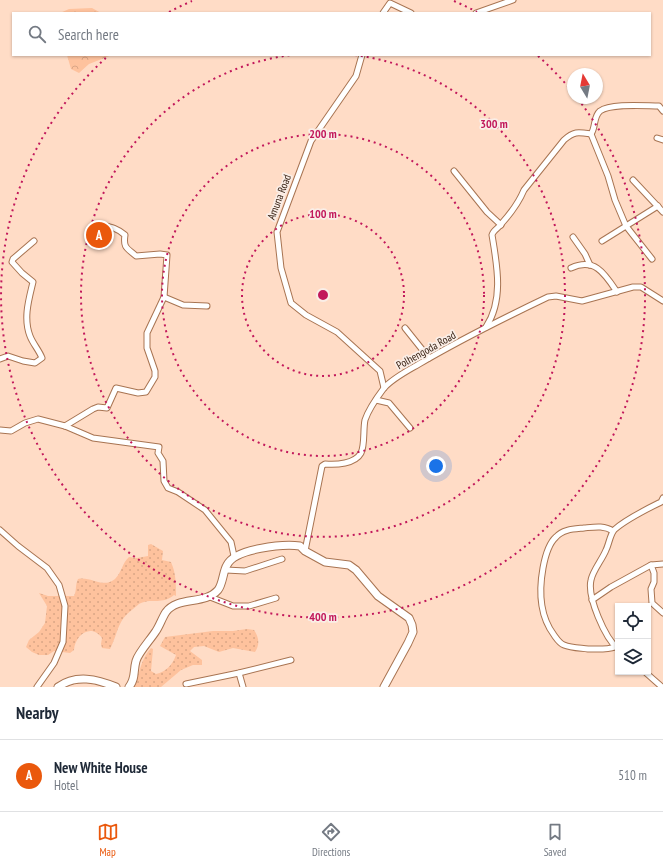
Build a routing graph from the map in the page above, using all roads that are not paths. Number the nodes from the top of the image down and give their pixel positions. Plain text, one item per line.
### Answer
1 (513, 0) edge
2 (384, 12) edge
3 (410, 12) edge
4 (479, 12) edge
5 (362, 56) edge
6 (663, 111) edge
7 (591, 134) junction
8 (657, 138) dead end
9 (663, 140) edge
10 (454, 171) dead end
11 (633, 180) dead end
12 (658, 206) junction
13 (663, 212) edge
14 (101, 225) dead end
15 (501, 225) junction
16 (626, 226) junction
17 (573, 238) dead end
18 (34, 241) dead end
19 (602, 241) dead end
20 (652, 259) dead end
21 (590, 265) junction
22 (571, 268) dead end
23 (617, 292) junction
24 (164, 297) junction
25 (663, 301) edge
26 (207, 306) dead end
27 (404, 328) dead end
28 (484, 329) junction
29 (429, 358) junction
30 (0, 359) edge
31 (384, 388) junction
32 (376, 400) junction
33 (65, 426) junction
34 (410, 428) dead end
35 (0, 430) edge
36 (662, 501) edge
37 (0, 530) edge
38 (613, 531) junction
39 (305, 550) junction
40 (234, 556) junction
41 (282, 559) dead end
42 (663, 564) edge
43 (651, 566) junction
44 (226, 570) junction
45 (210, 597) junction
46 (276, 598) dead end
47 (592, 600) junction
48 (663, 613) edge
49 (615, 646) edge
50 (615, 648) edge
51 (291, 660) dead end
52 (239, 673) junction
53 (648, 675) edge
54 (186, 684) dead end
55 (37, 687) edge
56 (58, 687) edge
57 (116, 687) edge
58 (129, 687) edge
59 (243, 687) edge
60 (384, 687) edge
61 (662, 687) edge

1 - 4 street
2 - 3 street
5 - 31 street, Amuna Road
6 - 7 street
7 - 15 street
7 - 16 street
8 - 9 street
10 - 15 street
11 - 12 street
12 - 13 street
12 - 16 street
14 - 24 street
15 - 28 street
16 - 19 street
16 - 20 street
17 - 21 street
18 - 30 street
21 - 22 street
21 - 23 street
23 - 25 street, Polhengoda Road
23 - 28 street, Polhengoda Road
24 - 26 street
24 - 33 street
27 - 29 street
28 - 29 street, Polhengoda Road
29 - 31 street, Polhengoda Road
31 - 32 street, Polhengoda Road
32 - 34 street
32 - 39 street, Polhengoda Road
33 - 35 street
33 - 40 street
36 - 38 street
37 - 55 street
38 - 47 street
38 - 50 street
39 - 40 street
39 - 60 street
40 - 44 street
41 - 44 street
42 - 43 street
43 - 47 street
43 - 48 street
44 - 45 street
45 - 46 street
45 - 58 street
47 - 49 street
51 - 52 street
52 - 54 street
52 - 59 street
53 - 61 street
56 - 57 street

